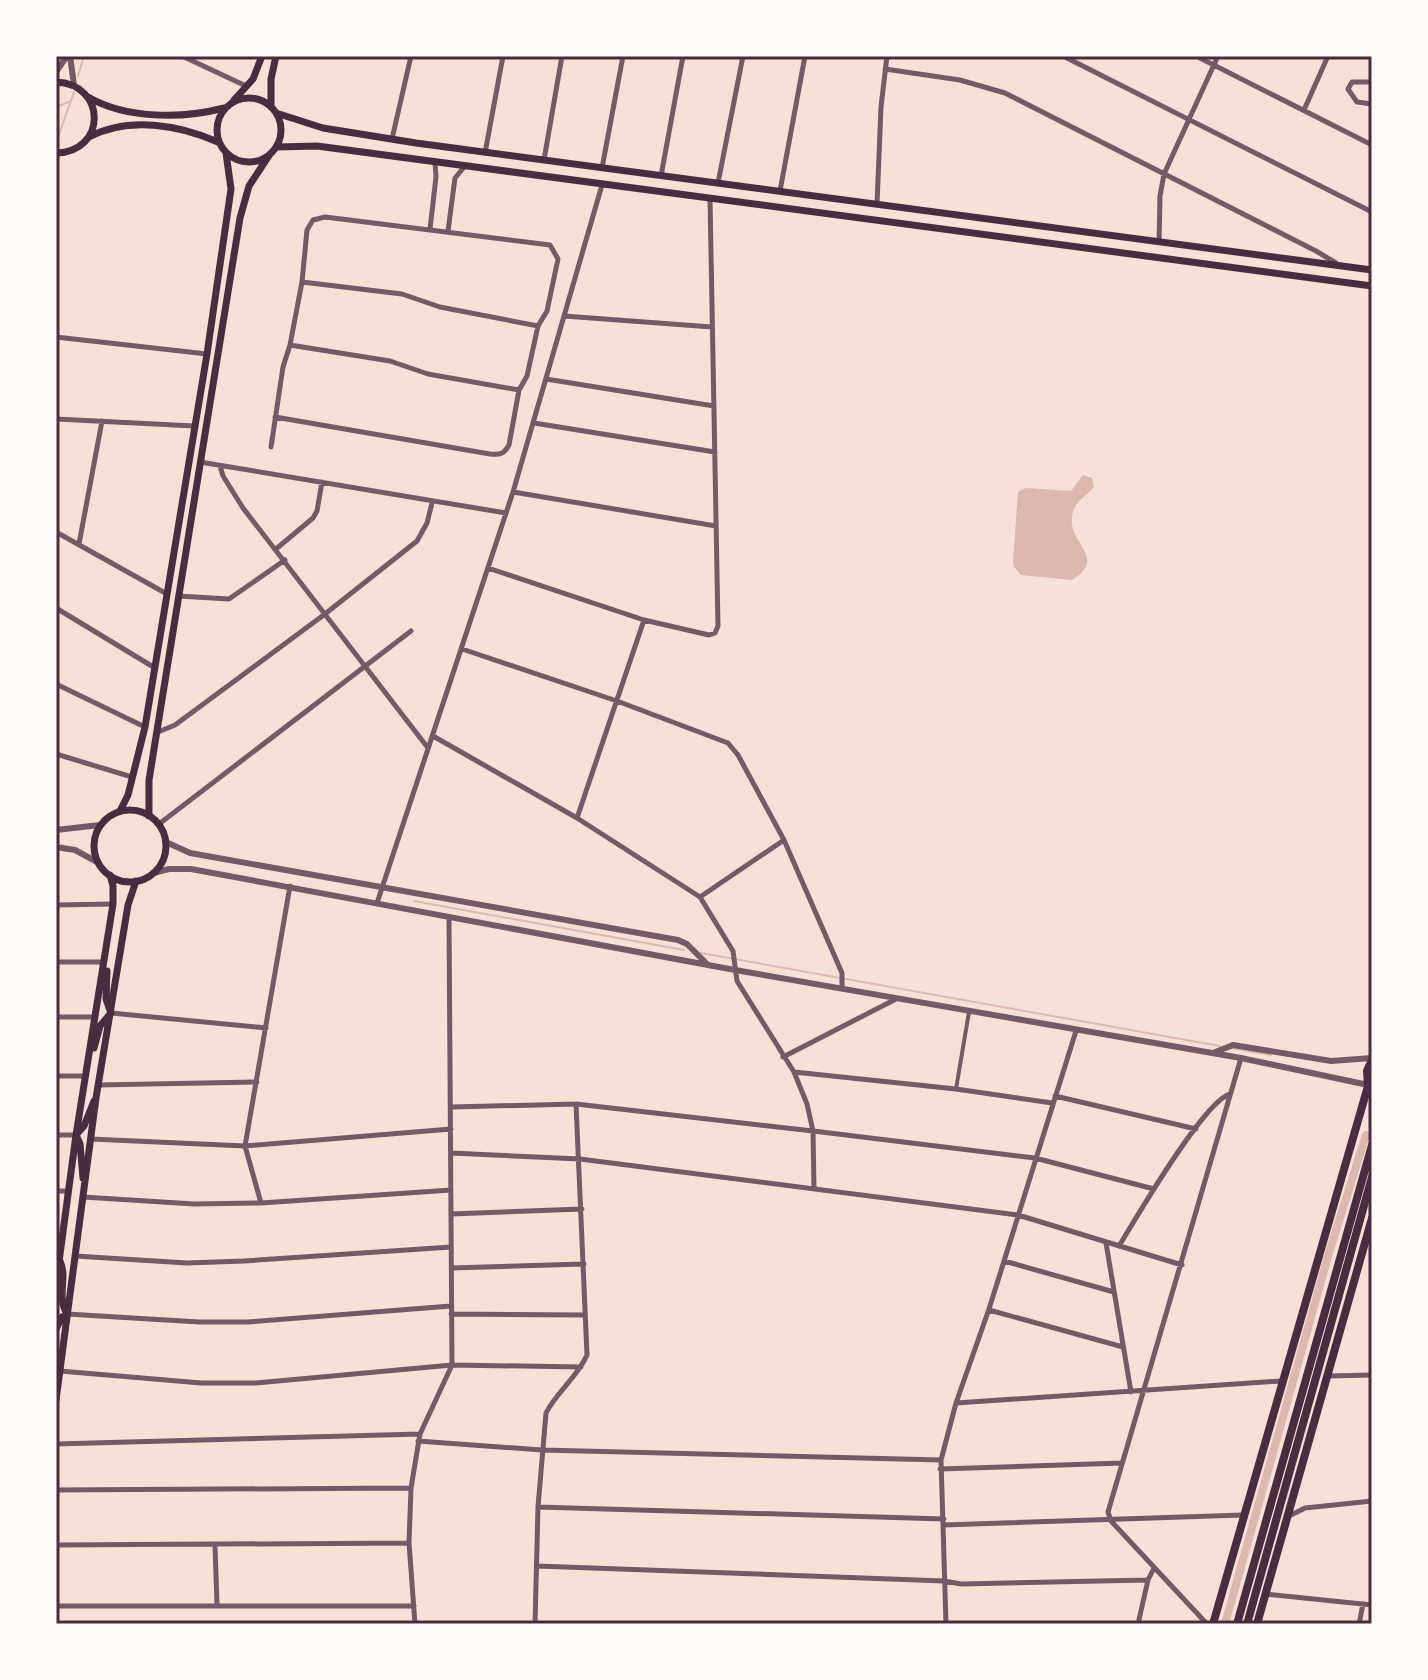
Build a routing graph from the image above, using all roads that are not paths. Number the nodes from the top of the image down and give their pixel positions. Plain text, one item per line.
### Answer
1 (68, 56) edge
2 (182, 56) edge
3 (262, 56) edge
4 (276, 56) edge
5 (411, 56) edge
6 (503, 56) edge
7 (562, 56) edge
8 (623, 56) edge
9 (683, 56) edge
10 (743, 56) edge
11 (805, 56) edge
12 (887, 56) edge
13 (1063, 56) edge
14 (1196, 56) edge
15 (1218, 56) edge
16 (1328, 56) edge
17 (1214, 65) junction
18 (885, 69) junction
19 (56, 72) edge
20 (56, 82) edge
21 (1372, 82) edge
22 (74, 85) junction
23 (247, 86) junction
24 (88, 97) junction
25 (1372, 104) edge
26 (228, 105) junction
27 (274, 110) junction
28 (1304, 110) junction
29 (1188, 120) junction
30 (89, 137) junction
31 (391, 140) junction
32 (219, 142) junction
33 (416, 143) junction
34 (1372, 145) edge
35 (438, 146) junction
36 (277, 147) junction
37 (56, 153) edge
38 (226, 153) junction
39 (485, 153) junction
40 (270, 154) junction
41 (415, 159) junction
42 (544, 160) junction
43 (435, 162) junction
44 (465, 166) junction
45 (602, 168) junction
46 (1164, 174) junction
47 (661, 176) junction
48 (718, 183) junction
49 (602, 185) junction
50 (780, 191) junction
51 (830, 198) junction
52 (710, 199) junction
53 (877, 204) junction
54 (1372, 212) edge
55 (827, 215) junction
56 (430, 229) junction
57 (448, 231) junction
58 (1159, 242) junction
59 (1303, 244) junction
60 (1234, 252) junction
61 (1298, 260) junction
62 (1339, 265) junction
63 (1232, 268) junction
64 (1372, 270) edge
65 (302, 282) junction
66 (1372, 286) edge
67 (564, 316) junction
68 (538, 326) junction
69 (712, 327) junction
70 (56, 337) edge
71 (290, 345) junction
72 (207, 354) junction
73 (203, 372) junction
74 (546, 379) junction
75 (519, 390) junction
76 (211, 402) junction
77 (714, 406) junction
78 (275, 417) junction
79 (56, 419) edge
80 (102, 421) junction
81 (534, 423) junction
82 (194, 426) junction
83 (271, 447) dead end
84 (715, 452) junction
85 (201, 459) junction
86 (220, 466) junction
87 (322, 482) junction
88 (513, 492) junction
89 (432, 503) junction
90 (506, 513) junction
91 (180, 515) junction
92 (716, 526) junction
93 (56, 532) edge
94 (79, 544) junction
95 (276, 549) junction
96 (285, 560) junction
97 (488, 568) junction
98 (167, 594) junction
99 (178, 596) junction
100 (56, 608) edge
101 (325, 614) junction
102 (644, 620) junction
103 (411, 631) dead end
104 (462, 649) junction
105 (169, 652) junction
106 (365, 665) junction
107 (155, 668) junction
108 (56, 684) edge
109 (617, 701) junction
110 (145, 727) junction
111 (157, 732) junction
112 (433, 736) junction
113 (429, 749) junction
114 (56, 754) edge
115 (133, 777) junction
116 (120, 811) junction
117 (149, 816) junction
118 (577, 818) junction
119 (159, 824) junction
120 (100, 825) junction
121 (56, 830) edge
122 (784, 840) junction
123 (166, 842) junction
124 (56, 847) edge
125 (97, 862) junction
126 (153, 873) junction
127 (110, 875) junction
128 (136, 881) junction
129 (290, 886) junction
130 (383, 886) junction
131 (700, 897) junction
132 (377, 903) junction
133 (113, 904) junction
134 (56, 905) edge
135 (449, 916) junction
136 (56, 962) edge
137 (105, 962) junction
138 (735, 963) junction
139 (707, 964) junction
140 (842, 985) junction
141 (896, 999) junction
142 (969, 1012) junction
143 (111, 1013) junction
144 (56, 1017) edge
145 (96, 1017) junction
146 (266, 1028) junction
147 (1076, 1031) junction
148 (1220, 1050) junction
149 (89, 1057) junction
150 (783, 1057) junction
151 (1241, 1058) junction
152 (1372, 1059) edge
153 (794, 1072) junction
154 (56, 1076) edge
155 (86, 1076) junction
156 (257, 1082) junction
157 (98, 1085) junction
158 (1369, 1086) edge
159 (956, 1089) junction
160 (1231, 1093) junction
161 (1055, 1096) junction
162 (96, 1098) junction
163 (1052, 1103) junction
164 (576, 1104) junction
165 (451, 1107) junction
166 (451, 1129) junction
167 (1196, 1129) junction
168 (813, 1131) junction
169 (56, 1135) edge
170 (76, 1135) junction
171 (91, 1139) junction
172 (1372, 1145) edge
173 (245, 1146) junction
174 (451, 1153) junction
175 (1035, 1158) junction
176 (580, 1159) junction
177 (1372, 1177) edge
178 (84, 1184) junction
179 (814, 1189) junction
180 (1154, 1189) junction
181 (451, 1190) junction
182 (56, 1191) edge
183 (68, 1191) junction
184 (82, 1196) junction
185 (261, 1203) junction
186 (582, 1209) junction
187 (451, 1214) junction
188 (1018, 1215) junction
189 (1372, 1218) edge
190 (1106, 1243) junction
191 (1119, 1246) junction
192 (451, 1247) junction
193 (59, 1253) edge
194 (75, 1256) junction
195 (1004, 1261) junction
196 (584, 1264) junction
197 (1182, 1265) junction
198 (451, 1268) junction
199 (56, 1284) edge
200 (1114, 1292) junction
201 (451, 1306) junction
202 (989, 1309) junction
203 (67, 1314) junction
204 (451, 1314) junction
205 (585, 1315) junction
206 (56, 1329) edge
207 (1123, 1347) junction
208 (452, 1365) junction
209 (582, 1367) junction
210 (60, 1371) junction
211 (1372, 1375) edge
212 (1327, 1376) junction
213 (1281, 1381) junction
214 (1143, 1391) junction
215 (1131, 1392) junction
216 (56, 1400) edge
217 (956, 1403) junction
218 (420, 1434) junction
219 (418, 1441) junction
220 (56, 1444) edge
221 (542, 1450) junction
222 (941, 1460) junction
223 (1122, 1463) junction
224 (940, 1469) junction
225 (411, 1488) junction
226 (56, 1490) edge
227 (1372, 1501) edge
228 (538, 1507) junction
229 (1243, 1515) junction
230 (1286, 1517) junction
231 (1111, 1521) junction
232 (944, 1522) junction
233 (409, 1543) junction
234 (56, 1545) edge
235 (215, 1546) junction
236 (537, 1566) junction
237 (1154, 1568) junction
238 (1148, 1580) junction
239 (944, 1581) junction
240 (1266, 1594) junction
241 (217, 1604) junction
242 (1363, 1604) junction
243 (1372, 1605) edge
244 (56, 1606) edge
245 (414, 1606) junction
246 (1201, 1618) junction
247 (1214, 1621) edge
248 (415, 1624) edge
249 (535, 1624) edge
250 (946, 1624) edge
251 (1138, 1624) edge
252 (1207, 1624) edge
253 (1237, 1624) edge
254 (1247, 1624) edge
255 (1257, 1624) edge
256 (1359, 1624) edge

1 - 19 street
1 - 22 street
2 - 23 street
3 - 23 main road
4 - 27 main road
5 - 31 street
6 - 39 street
7 - 42 street
8 - 45 street
9 - 47 street
10 - 48 street
11 - 50 street
12 - 18 street
13 - 29 street
14 - 17 street
15 - 17 street
16 - 28 street
17 - 28 street
17 - 29 street
18 - 46 street
18 - 53 street
20 - 22 main road
21 - 25 street
22 - 24 main road
23 - 26 main road
24 - 26 main road
24 - 30 main road
26 - 27 main road
26 - 32 main road
27 - 31 main road
27 - 36 main road
28 - 34 street
29 - 46 street
29 - 54 street
30 - 32 main road
30 - 37 main road
31 - 33 main road
32 - 38 main road
33 - 35 main road
33 - 41 main road
35 - 39 main road
35 - 43 main road
36 - 40 main road
36 - 41 main road
38 - 40 main road
38 - 72 main road
39 - 42 main road
40 - 76 main road
41 - 43 main road
42 - 45 main road
43 - 44 main road
43 - 56 street
44 - 49 main road
44 - 57 street
45 - 47 main road
46 - 58 street
46 - 59 street
47 - 48 main road
48 - 50 main road
49 - 52 main road
49 - 67 street
50 - 51 main road
51 - 53 main road
51 - 55 main road
52 - 55 main road
52 - 69 street
53 - 58 main road
55 - 63 main road
56 - 57 street
56 - 65 street
57 - 68 street
58 - 60 main road
59 - 61 street
59 - 62 street
60 - 61 main road
60 - 63 main road
61 - 62 main road
62 - 64 main road
63 - 66 main road
65 - 68 street
65 - 71 street
67 - 69 street
67 - 74 street
68 - 75 street
69 - 77 street
70 - 72 street
71 - 75 street
71 - 78 street
72 - 73 main road
73 - 76 main road
73 - 82 main road
74 - 77 street
74 - 81 street
75 - 78 street
76 - 85 main road
77 - 84 street
78 - 83 street
79 - 80 street
80 - 82 street
80 - 94 street
81 - 84 street
81 - 88 street
82 - 85 main road
82 - 91 main road
84 - 92 street
85 - 86 street
85 - 99 main road
86 - 87 street
86 - 95 street
87 - 89 street
87 - 95 street
88 - 90 street
88 - 92 street
89 - 90 street
89 - 101 street
90 - 97 street
91 - 98 main road
91 - 99 main road
92 - 102 street
93 - 94 street
94 - 98 street
95 - 96 street
96 - 99 street
96 - 101 street
97 - 102 street
97 - 104 street
98 - 105 main road
98 - 107 main road
99 - 105 main road
100 - 107 street
101 - 106 street
101 - 111 street
102 - 109 street
103 - 106 street
104 - 109 street
104 - 112 street
105 - 111 main road
106 - 113 street
106 - 119 street
107 - 110 main road
108 - 110 street
109 - 118 street
109 - 122 street
110 - 115 main road
111 - 117 main road
112 - 113 street
112 - 118 street
113 - 130 street
114 - 115 street
115 - 116 main road
116 - 117 main road
116 - 120 main road
117 - 119 main road
118 - 131 street
119 - 123 main road
120 - 121 street
120 - 125 main road
122 - 131 street
122 - 140 street
123 - 126 main road
123 - 130 street
124 - 125 street
125 - 127 main road
126 - 128 main road
126 - 129 street
127 - 128 main road
127 - 133 main road
128 - 143 main road
129 - 132 street
129 - 146 street
130 - 132 street
130 - 139 street
131 - 138 street
132 - 135 street
133 - 134 street
133 - 137 main road
135 - 139 street
135 - 165 street
136 - 137 street
137 - 143 main road
137 - 145 main road
138 - 139 street
138 - 140 street
138 - 150 street
140 - 141 street
141 - 142 street
141 - 150 street
142 - 147 street
142 - 159 street
143 - 146 street
143 - 149 main road
143 - 157 main road
144 - 145 street
145 - 149 main road
146 - 156 street
147 - 148 street
147 - 161 street
148 - 151 street
148 - 152 street
149 - 155 main road
150 - 153 street
151 - 158 street
151 - 160 street
152 - 158 main road
153 - 159 street
153 - 168 street
154 - 155 street
155 - 170 main road
156 - 157 street
156 - 173 street
157 - 162 main road
158 - 213 main road
159 - 163 street
160 - 167 street
160 - 197 street
161 - 163 street
161 - 167 street
162 - 170 main road
162 - 171 main road
163 - 175 street
164 - 165 street
164 - 168 street
164 - 176 street
165 - 166 street
166 - 173 street
166 - 174 street
167 - 180 street
168 - 175 street
168 - 179 street
169 - 170 street
170 - 178 main road
170 - 183 main road
171 - 173 street
171 - 178 main road
172 - 253 main road
173 - 185 street
174 - 176 street
174 - 181 street
175 - 180 street
175 - 188 street
176 - 179 street
176 - 186 street
177 - 254 main road
178 - 184 main road
179 - 188 street
180 - 191 street
181 - 185 street
181 - 187 street
182 - 183 street
183 - 193 main road
184 - 185 street
184 - 194 main road
186 - 187 street
186 - 196 street
187 - 192 street
188 - 190 street
188 - 195 street
189 - 212 main road
190 - 191 street
190 - 200 street
191 - 197 street
192 - 194 street
192 - 198 street
193 - 199 main road
193 - 203 main road
194 - 203 main road
195 - 200 street
195 - 202 street
196 - 198 street
196 - 205 street
197 - 214 street
198 - 201 street
200 - 207 street
201 - 203 street
201 - 204 street
202 - 207 street
202 - 217 street
203 - 206 main road
203 - 210 main road
204 - 205 street
204 - 208 street
205 - 209 street
207 - 215 street
208 - 209 street
208 - 210 street
208 - 218 street
209 - 221 street
210 - 216 main road
211 - 212 street
212 - 230 main road
213 - 214 street
213 - 229 main road
214 - 215 street
214 - 223 street
215 - 217 street
217 - 222 street
218 - 219 street
218 - 220 street
219 - 221 street
219 - 225 street
221 - 222 street
221 - 228 street
222 - 224 street
223 - 224 street
223 - 231 street
224 - 232 street
225 - 226 street
225 - 233 street
227 - 230 street
228 - 232 street
228 - 236 street
229 - 231 street
229 - 247 main road
230 - 240 main road
231 - 232 street
231 - 237 street
232 - 239 street
233 - 235 street
233 - 245 street
234 - 235 street
235 - 241 street
236 - 239 street
236 - 249 street
237 - 238 street
237 - 246 street
238 - 239 street
238 - 251 street
239 - 250 street
240 - 242 street
240 - 255 main road
241 - 244 street
241 - 245 street
242 - 243 street
242 - 256 street
245 - 248 street
246 - 247 street
246 - 252 street

